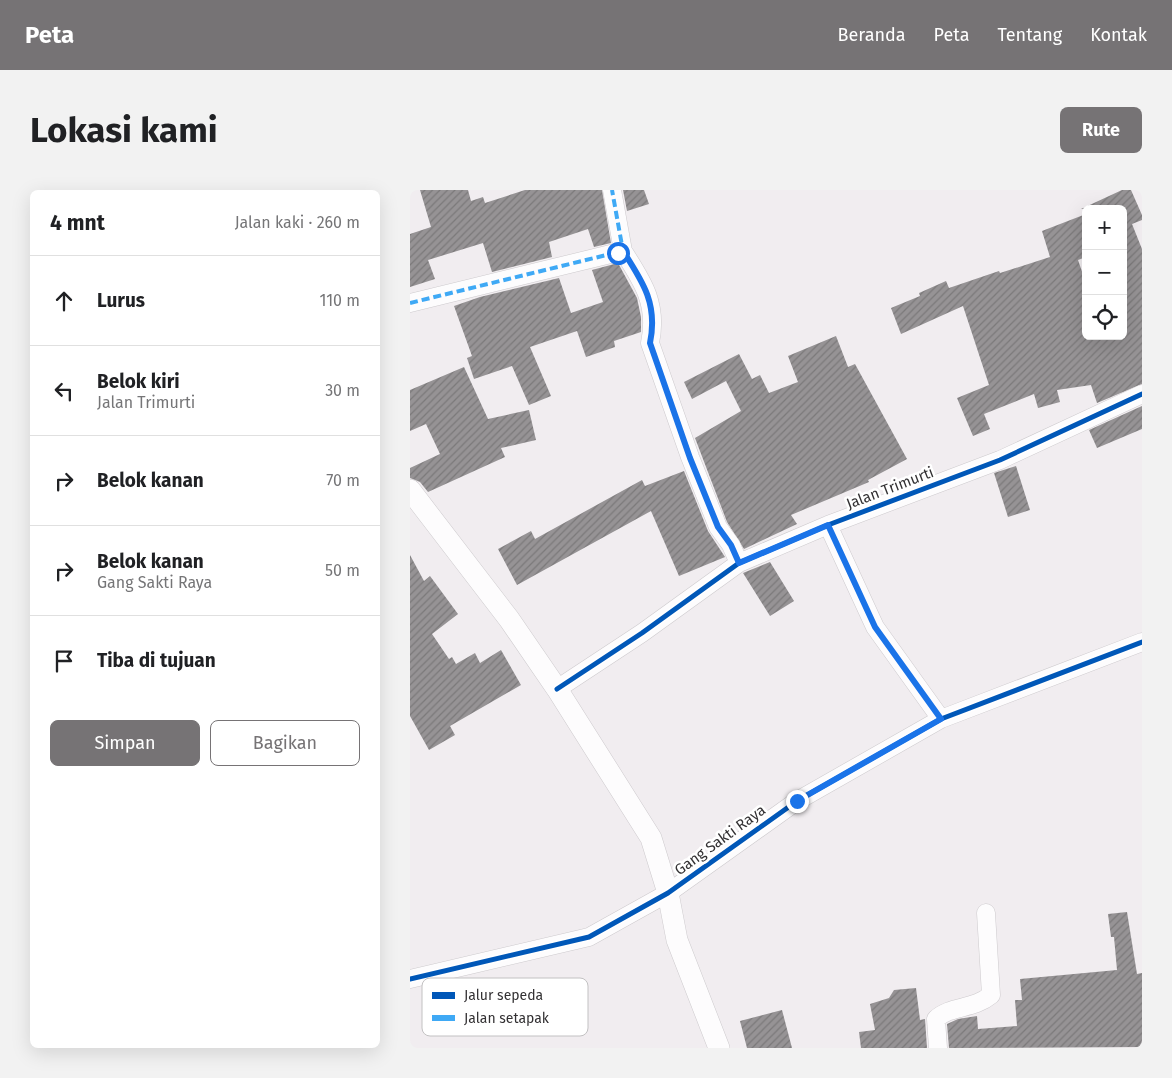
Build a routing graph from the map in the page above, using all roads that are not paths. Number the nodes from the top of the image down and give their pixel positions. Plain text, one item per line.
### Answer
1 (612, 190) edge
2 (623, 251) junction
3 (410, 303) edge
4 (1142, 394) edge
5 (410, 490) edge
6 (828, 525) junction
7 (739, 563) junction
8 (1142, 642) edge
9 (557, 689) junction
10 (941, 719) junction
11 (668, 893) junction
12 (986, 913) dead end
13 (410, 979) edge
14 (718, 1048) edge
15 (938, 1048) edge

1 - 2 street
2 - 3 street
2 - 7 street
4 - 6 street, Jalan Trimurti
5 - 9 street
6 - 7 street, Jalan Trimurti
6 - 10 street
7 - 9 street, Jalan Trimurti
8 - 10 street, Gang Sakti Raya
9 - 11 street
10 - 11 street, Gang Sakti Raya
11 - 13 street, Gang Sakti Raya
11 - 14 street
12 - 15 street

